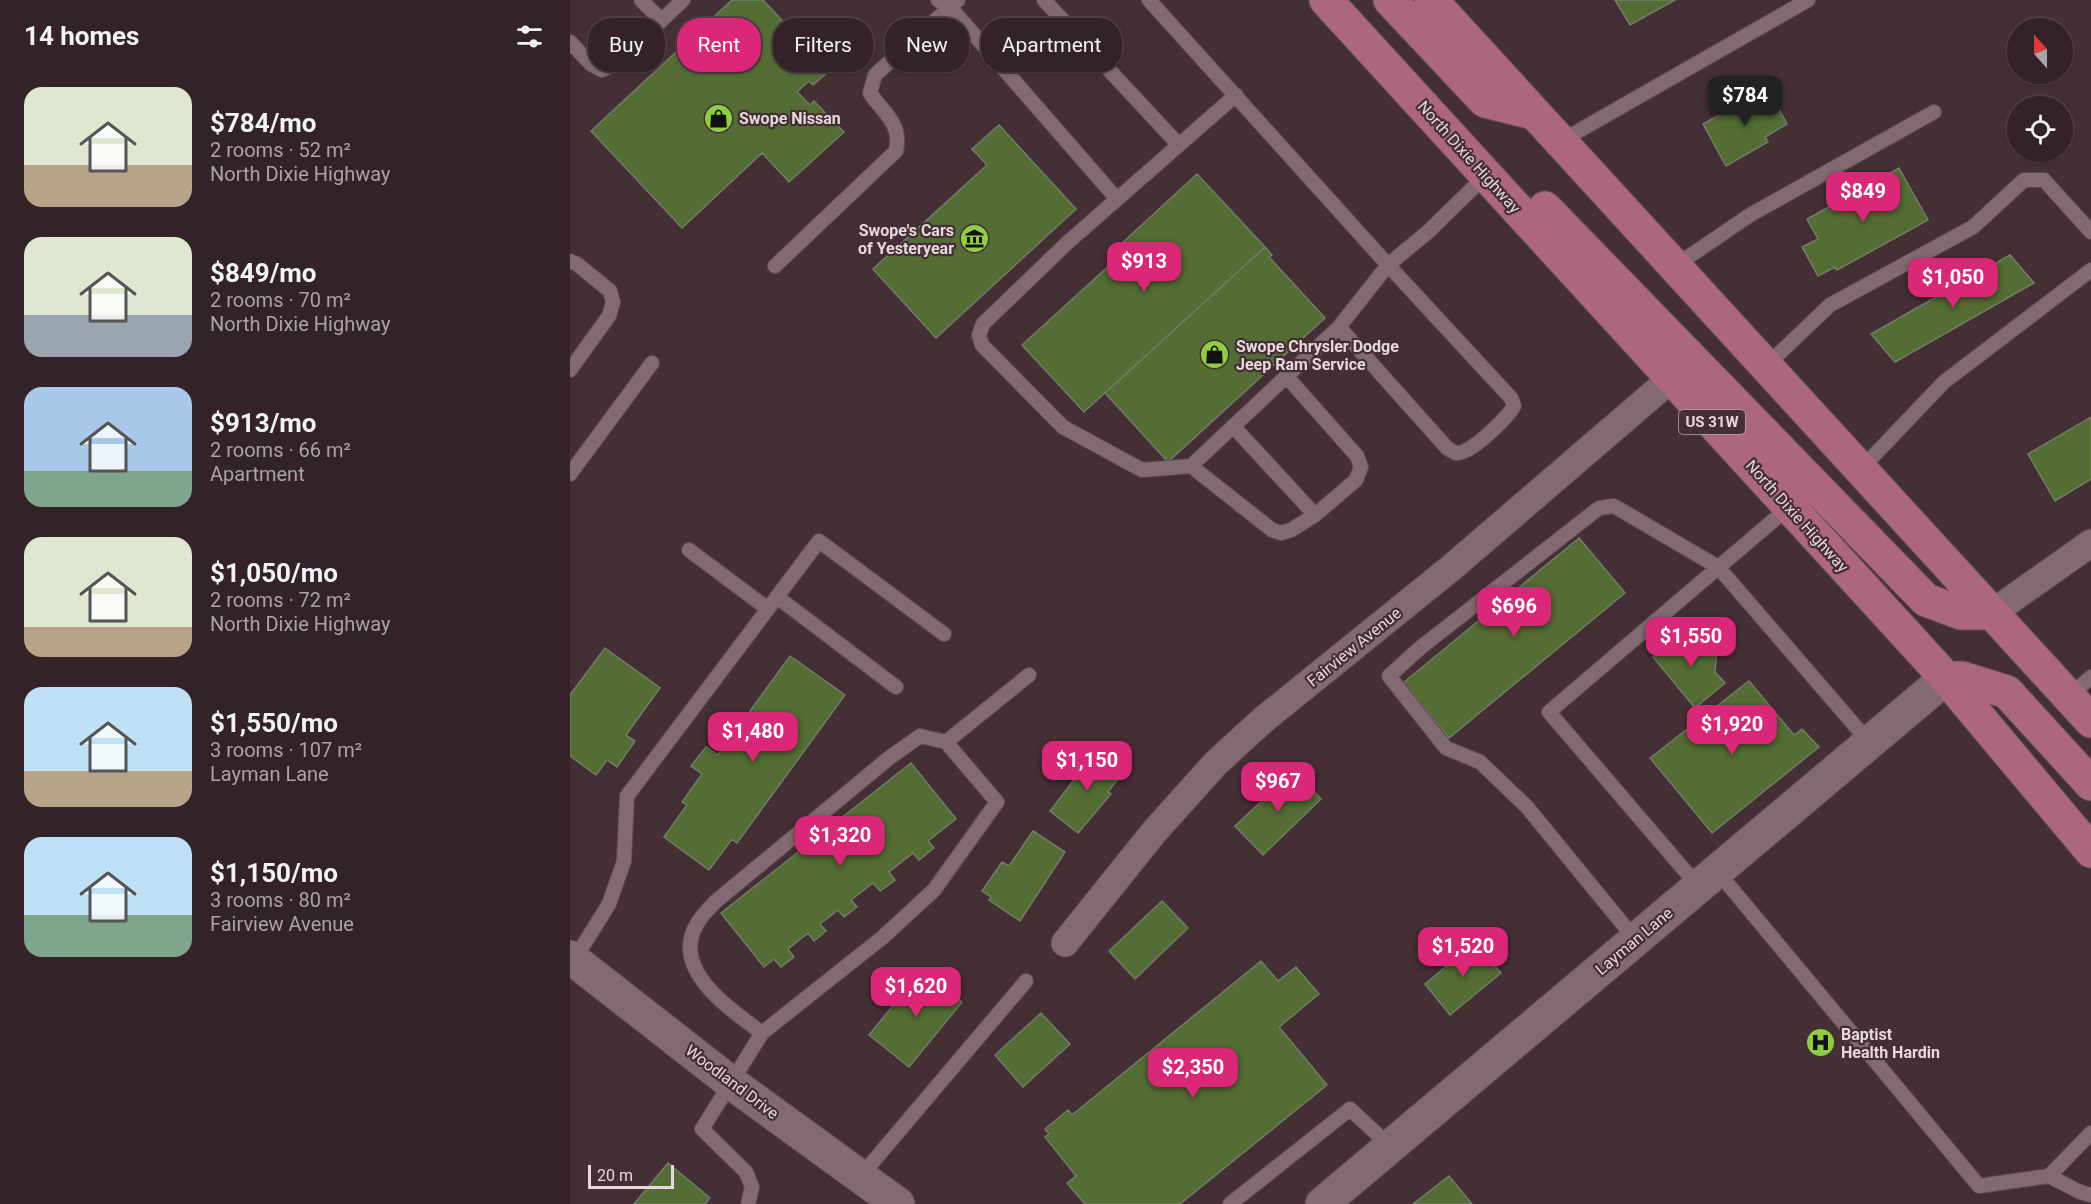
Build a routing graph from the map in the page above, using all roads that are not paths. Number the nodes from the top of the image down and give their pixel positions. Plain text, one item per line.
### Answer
1 (641, 0) edge
2 (683, 0) edge
3 (1044, 0) edge
4 (1149, 0) edge
5 (1326, 0) edge
6 (1390, 0) edge
7 (1431, 0) edge
8 (1808, 0) edge
9 (949, 2) edge
10 (659, 18) edge
11 (663, 18) edge
12 (570, 42) edge
13 (588, 61) edge
14 (1400, 80) junction
15 (1236, 95) junction
16 (1934, 112) dead end
17 (1533, 113) junction
18 (1559, 142) junction
19 (1178, 144) junction
20 (1486, 175) junction
21 (1116, 198) junction
22 (2091, 232) edge
23 (570, 261) edge
24 (1388, 265) junction
25 (775, 266) dead end
26 (1675, 266) junction
27 (2091, 270) edge
28 (1339, 327) junction
29 (652, 363) dead end
30 (1766, 366) junction
31 (570, 369) edge
32 (1287, 377) junction
33 (1672, 378) junction
34 (1233, 426) junction
35 (1191, 466) junction
36 (1861, 469) junction
37 (570, 474) edge
38 (1789, 507) junction
39 (1315, 515) junction
40 (2091, 543) edge
41 (689, 550) dead end
42 (1718, 567) junction
43 (777, 597) junction
44 (768, 609) junction
45 (1992, 613) junction
46 (944, 634) dead end
47 (1029, 675) dead end
48 (1946, 678) junction
49 (2080, 686) edge
50 (896, 687) dead end
51 (2091, 721) edge
52 (946, 742) junction
53 (1869, 742) junction
54 (2091, 784) edge
55 (2091, 851) edge
56 (1708, 878) junction
57 (1635, 939) junction
58 (1065, 943) dead end
59 (572, 958) edge
60 (1026, 981) dead end
61 (762, 1033) junction
62 (730, 1082) junction
63 (2091, 1133) edge
64 (1390, 1146) junction
65 (2049, 1176) junction
66 (877, 1194) edge
67 (2091, 1195) edge
68 (748, 1204) edge
69 (1230, 1204) edge
70 (1322, 1204) edge

1 - 10 lane
2 - 11 lane
3 - 19 lane
4 - 15 lane
5 - 14 main road, North Dixie Highway / US 31W
6 - 17 main road
7 - 17 main road
8 - 18 lane
9 - 21 lane
9 - 25 lane
12 - 13 lane
14 - 20 main road, North Dixie Highway / US 31W
14 - 45 main road
15 - 19 lane
15 - 24 lane
16 - 26 lane
17 - 18 main road
18 - 26 main road
19 - 21 lane
20 - 24 lane
20 - 33 main road, North Dixie Highway / US 31W
21 - 35 lane
22 - 30 lane
23 - 31 lane
24 - 28 lane
24 - 28 lane
26 - 30 main road
27 - 36 lane
28 - 32 lane
29 - 37 lane
30 - 36 main road
32 - 34 lane
32 - 39 lane
33 - 38 main road, North Dixie Highway / US 31W
33 - 58 street, Fairview Avenue
34 - 35 lane
34 - 39 lane
35 - 39 lane
36 - 45 main road
38 - 42 lane
38 - 48 main road, North Dixie Highway / US 31W
40 - 45 street
41 - 44 lane
42 - 53 lane
42 - 56 lane
42 - 57 lane
43 - 44 lane
43 - 46 lane
43 - 50 lane
44 - 59 lane
45 - 49 main road
47 - 52 lane
48 - 53 street, Layman Lane
48 - 54 main road
48 - 55 main road, North Dixie Highway / US 31W
49 - 51 main road
52 - 61 lane
52 - 61 lane
53 - 56 street, Layman Lane
56 - 57 street, Layman Lane
56 - 65 lane
57 - 64 street, Layman Lane
59 - 62 street, Woodland Drive
60 - 66 lane
61 - 62 lane
62 - 66 street, Woodland Drive
62 - 68 lane
63 - 65 lane
64 - 69 lane
64 - 70 street, Layman Lane
65 - 67 lane

